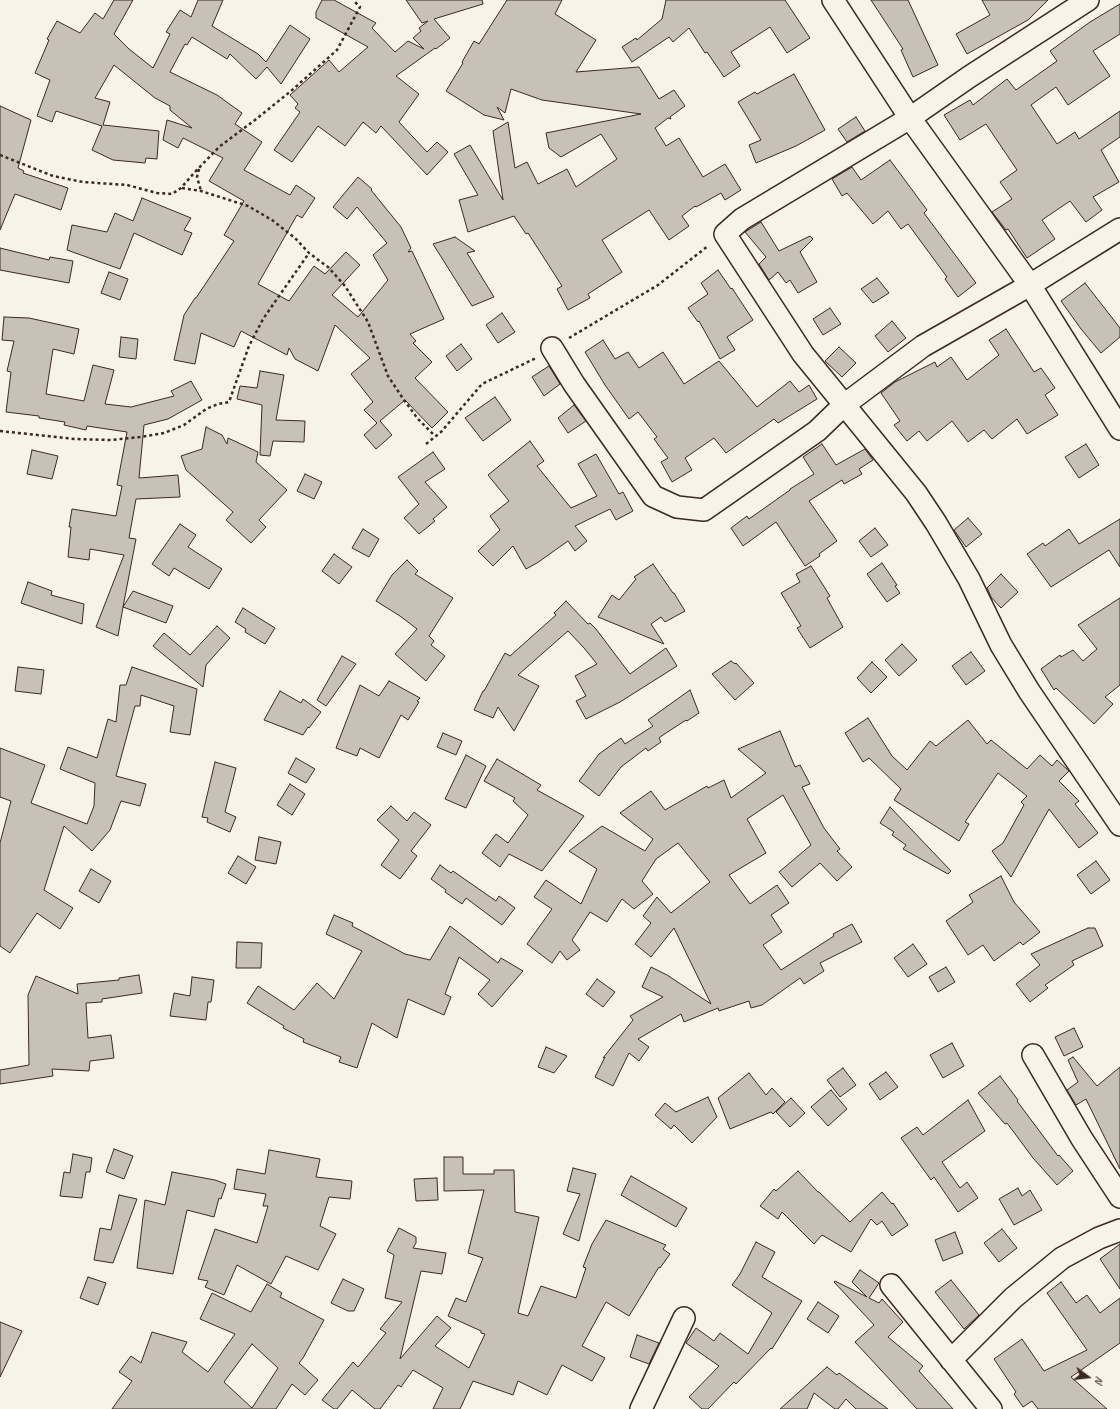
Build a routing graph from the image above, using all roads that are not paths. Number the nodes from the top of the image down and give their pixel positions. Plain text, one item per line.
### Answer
1 (833, 0) edge
2 (1088, 0) edge
3 (910, 118) junction
4 (1120, 229) edge
5 (1030, 285) junction
6 (552, 348) road end
7 (844, 406) junction
8 (1120, 429) edge
9 (1120, 825) edge
10 (1033, 1055) dead end
11 (1120, 1197) edge
12 (1120, 1230) edge
13 (891, 1286) dead end
14 (684, 1318) dead end
15 (951, 1360) junction
16 (641, 1409) edge
17 (991, 1409) edge

1 - 3 street
2 - 3 street
3 - 5 street
3 - 7 street
4 - 5 street
5 - 7 street
5 - 8 street
6 - 7 street
7 - 9 street
10 - 11 street
12 - 15 street
13 - 15 street
14 - 16 street
15 - 17 street

